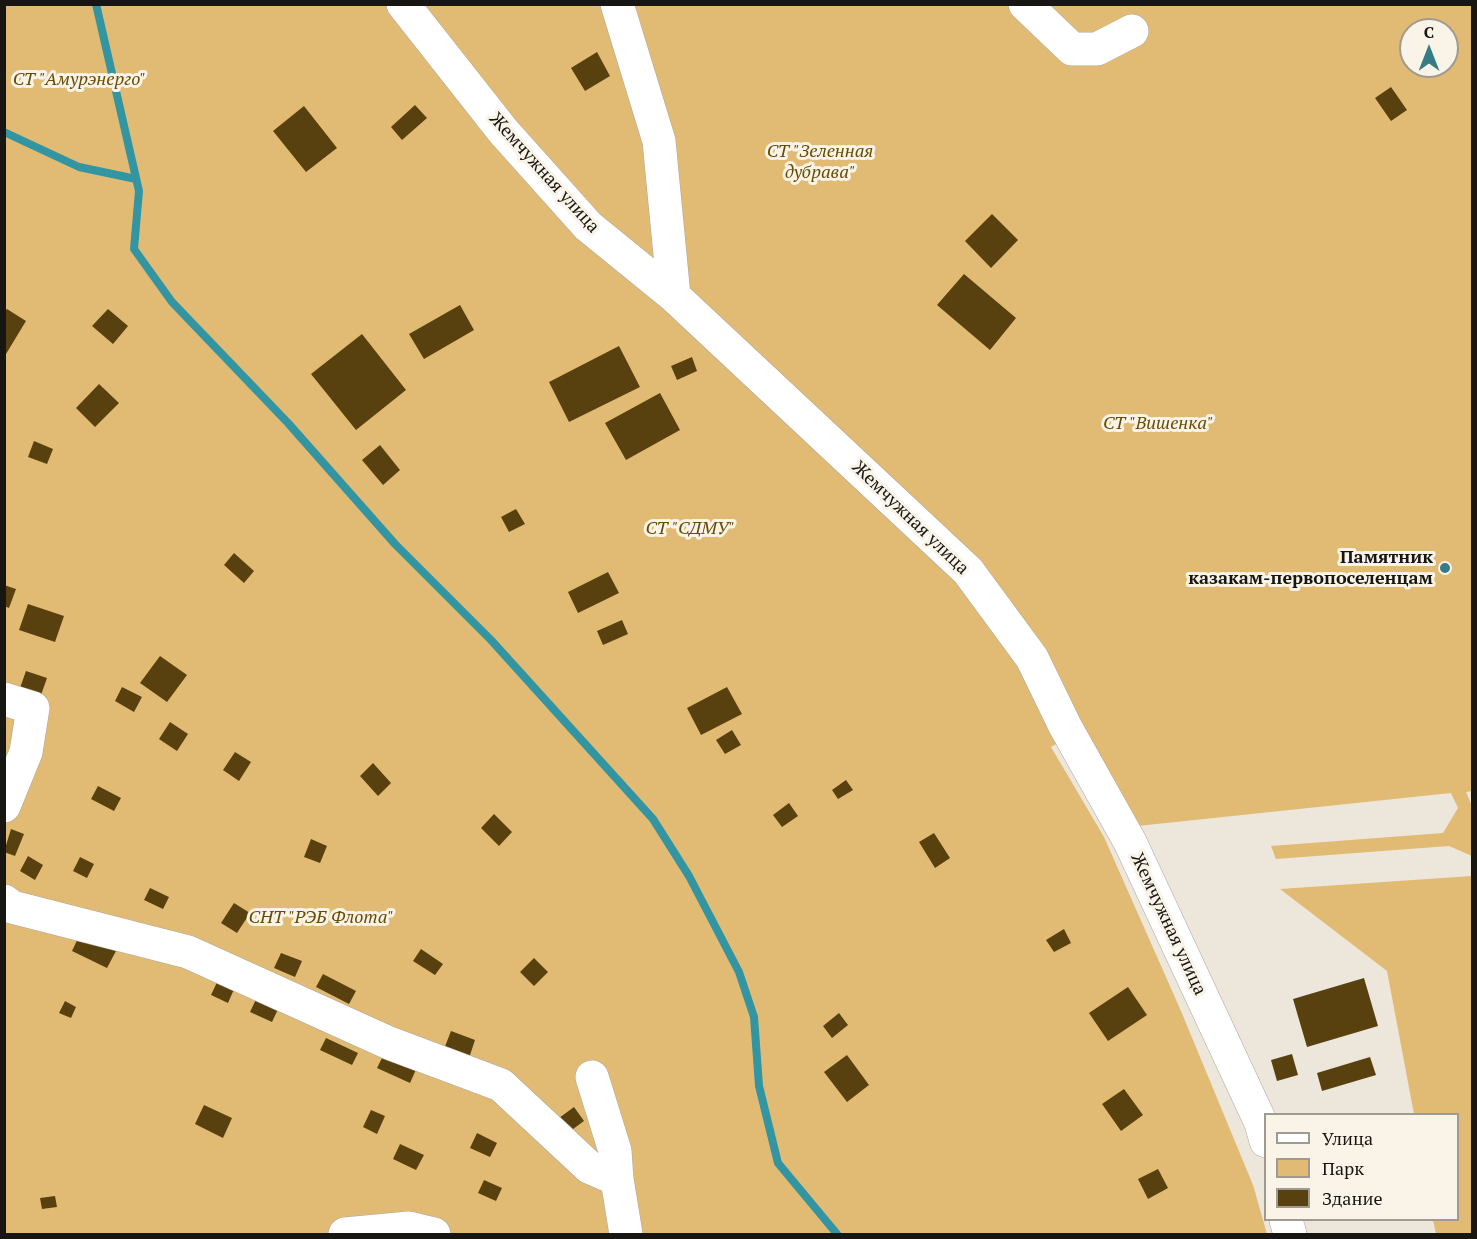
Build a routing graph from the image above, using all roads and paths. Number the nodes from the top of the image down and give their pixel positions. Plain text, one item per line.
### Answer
1 (403, 4) edge
2 (617, 4) edge
3 (1025, 4) edge
4 (1131, 31) dead end
5 (674, 296) junction
6 (4, 699) edge
7 (4, 806) edge
8 (4, 901) edge
9 (592, 1077) dead end
10 (1264, 1134) edge
11 (617, 1179) junction
12 (345, 1234) edge
13 (435, 1234) edge
14 (626, 1234) edge

1 - 5 street, Жемчужная улица
2 - 5 street
3 - 4 street
5 - 10 street, Жемчужная улица
6 - 7 street
8 - 11 street
9 - 11 street
11 - 14 street
12 - 13 street

